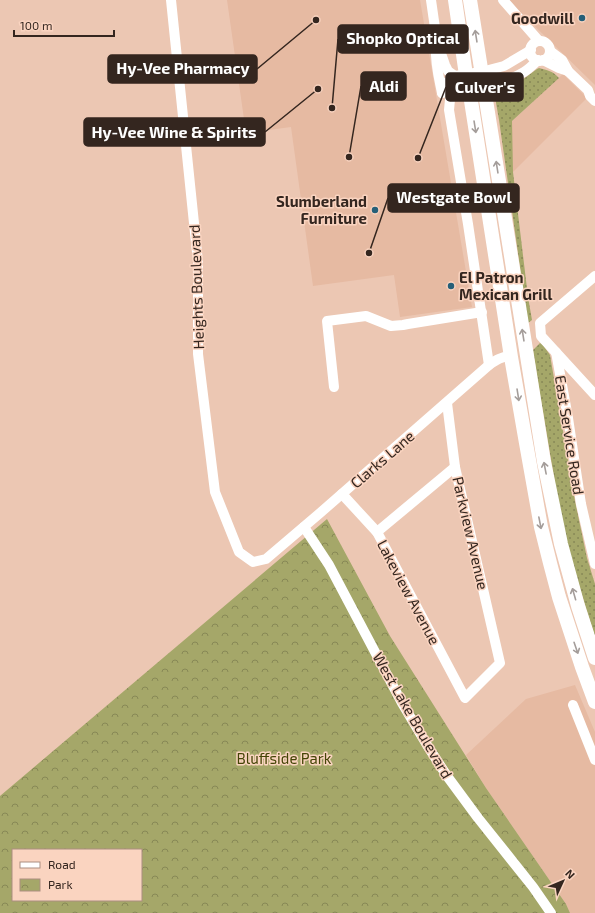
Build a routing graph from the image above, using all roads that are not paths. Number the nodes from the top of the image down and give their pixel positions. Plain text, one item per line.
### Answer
1 (171, 0) edge
2 (431, 0) edge
3 (455, 0) edge
4 (470, 0) edge
5 (503, 0) edge
6 (437, 42) junction
7 (534, 46) junction
8 (550, 51) junction
9 (541, 60) junction
10 (568, 71) junction
11 (483, 79) junction
12 (464, 80) junction
13 (592, 90) edge
14 (442, 93) junction
15 (595, 101) edge
16 (449, 110) junction
17 (595, 276) edge
18 (482, 312) junction
19 (556, 352) junction
20 (511, 357) junction
21 (489, 365) junction
22 (530, 373) junction
23 (334, 388) dead end
24 (595, 395) edge
25 (447, 403) junction
26 (456, 467) junction
27 (342, 494) junction
28 (304, 527) junction
29 (377, 532) junction
30 (253, 562) joint
31 (595, 564) edge
32 (595, 658) edge
33 (465, 698) joint
34 (595, 702) edge
35 (573, 705) dead end
36 (595, 760) edge
37 (551, 913) edge

1 - 30 street, Heights Boulevard
2 - 6 street
3 - 12 highway
11 -> 4 highway
5 - 7 street
6 - 12 street
6 - 14 street
7 - 8 street
7 - 9 street
7 - 11 street
8 - 9 street
8 - 10 street
9 - 10 street
9 - 11 street
10 - 13 street
11 - 12 street
22 -> 11 highway
12 - 14 street
12 - 16 street
12 -> 20 highway
13 - 15 street
14 - 16 street
16 - 18 street
17 - 19 street
18 - 21 street
18 - 23 street
19 - 24 street
19 - 31 street, East Service Road
20 - 21 street, Clarks Lane
20 - 22 highway
20 -> 34 highway
21 - 25 street, Clarks Lane
32 -> 22 highway
25 - 26 street, Parkview Avenue
25 - 27 street, Clarks Lane
26 - 29 street
26 - 33 street, Parkview Avenue
27 - 28 street, Clarks Lane
27 - 29 street, Lakeview Avenue
28 - 30 street, Clarks Lane
28 - 37 street, West Lake Boulevard
29 - 33 street, Lakeview Avenue
35 - 36 street

